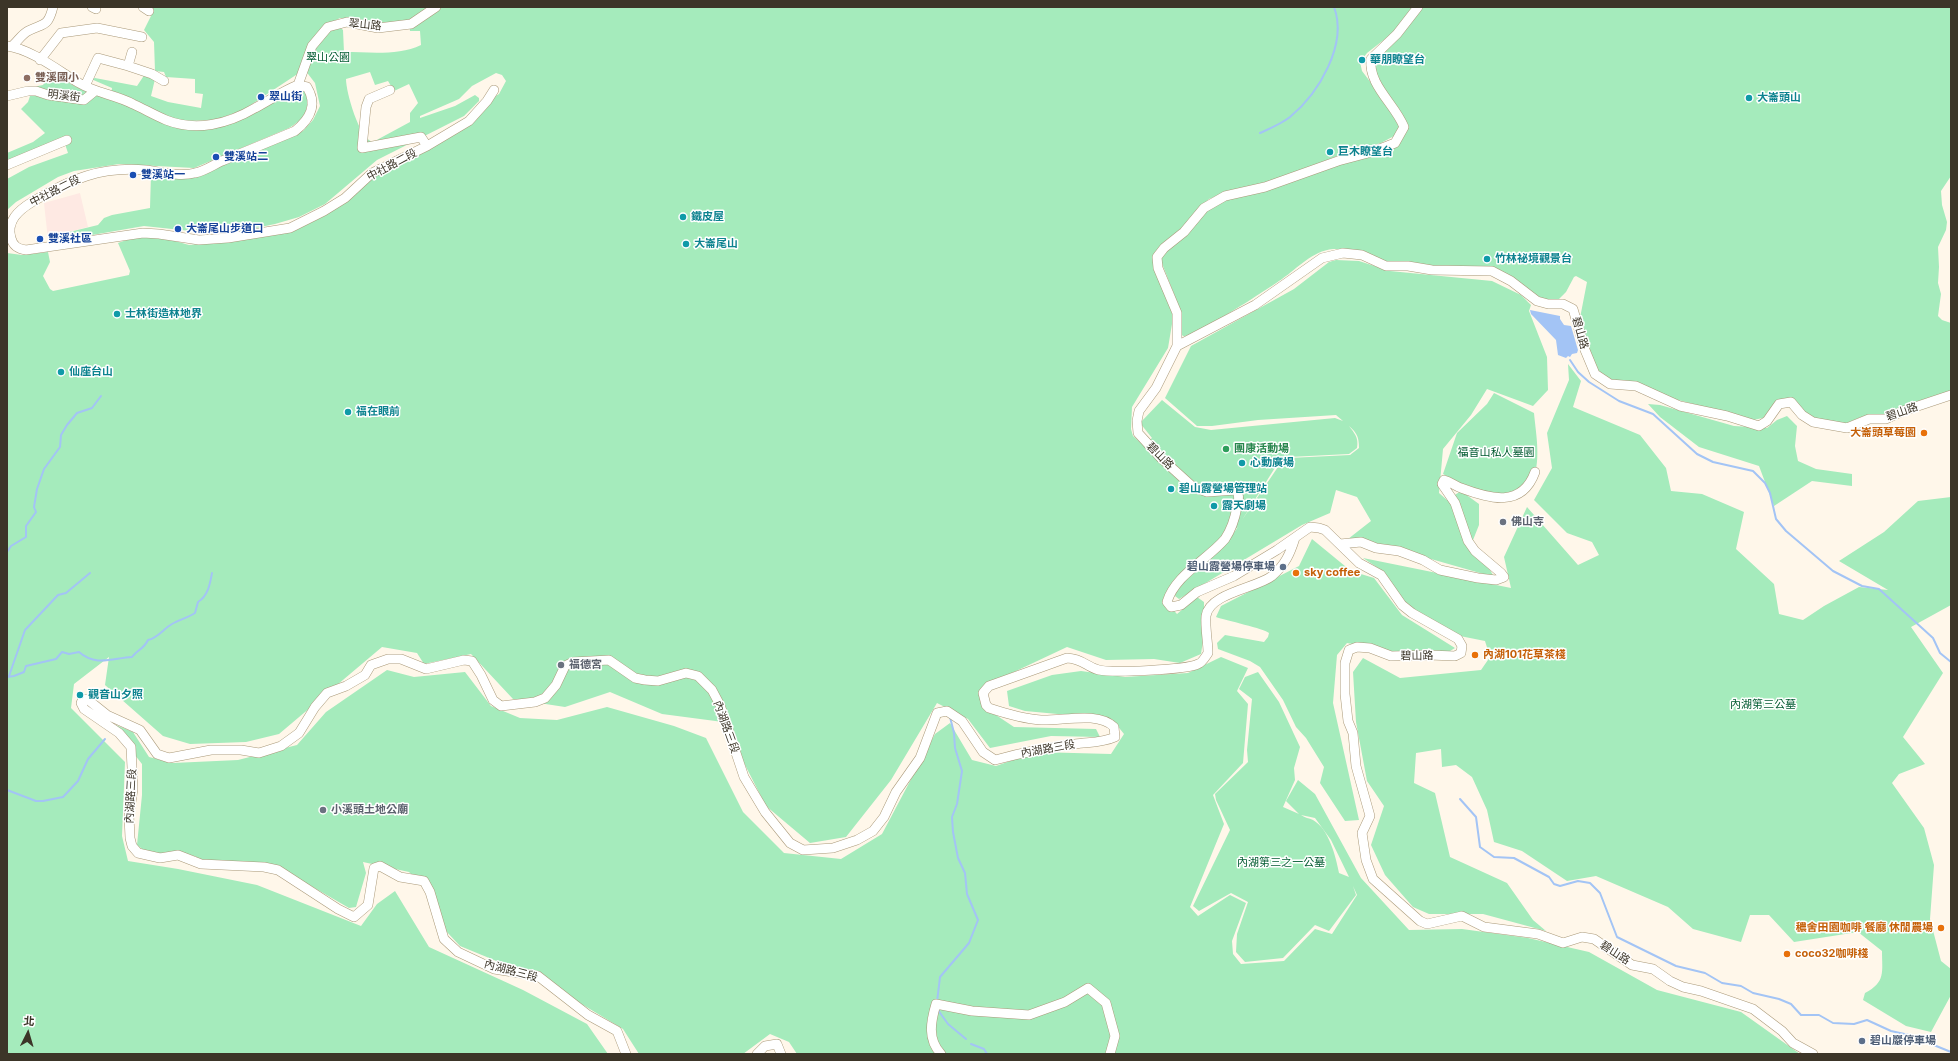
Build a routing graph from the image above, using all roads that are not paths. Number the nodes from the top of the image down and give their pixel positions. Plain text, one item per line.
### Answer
1 (53, 7) edge
2 (428, 7) edge
3 (436, 7) edge
4 (1418, 7) edge
5 (419, 17) junction
6 (142, 37) dead end
7 (10, 46) edge
8 (132, 52) dead end
9 (40, 60) junction
10 (128, 66) junction
11 (164, 82) dead end
12 (298, 85) junction
13 (85, 86) junction
14 (390, 90) dead end
15 (494, 90) dead end
16 (95, 91) junction
17 (7, 96) edge
18 (67, 140) dead end
19 (427, 146) junction
20 (7, 165) edge
21 (1177, 346) junction
22 (1951, 395) edge
23 (1535, 472) dead end
24 (1295, 538) junction
25 (1340, 544) junction
26 (626, 1054) edge
27 (757, 1054) edge
28 (781, 1054) edge
29 (941, 1054) edge
30 (1110, 1054) edge
31 (1813, 1054) edge

1 - 7 street
2 - 5 street
3 - 5 street, 翠山路
4 - 21 street, 碧山路
5 - 12 street, 翠山路
6 - 9 street
7 - 9 street
8 - 10 street
9 - 13 street
10 - 11 street
10 - 13 street
12 - 16 street
12 - 19 street, 中社路二段
13 - 16 street
14 - 19 street
15 - 19 street, 中社路二段
16 - 17 street, 明溪街
18 - 20 street
21 - 22 street, 碧山路
21 - 24 street, 碧山路
23 - 25 street
24 - 25 street, 碧山路
24 - 26 street, 內湖路三段
25 - 31 street, 碧山路
27 - 28 street
29 - 30 street

